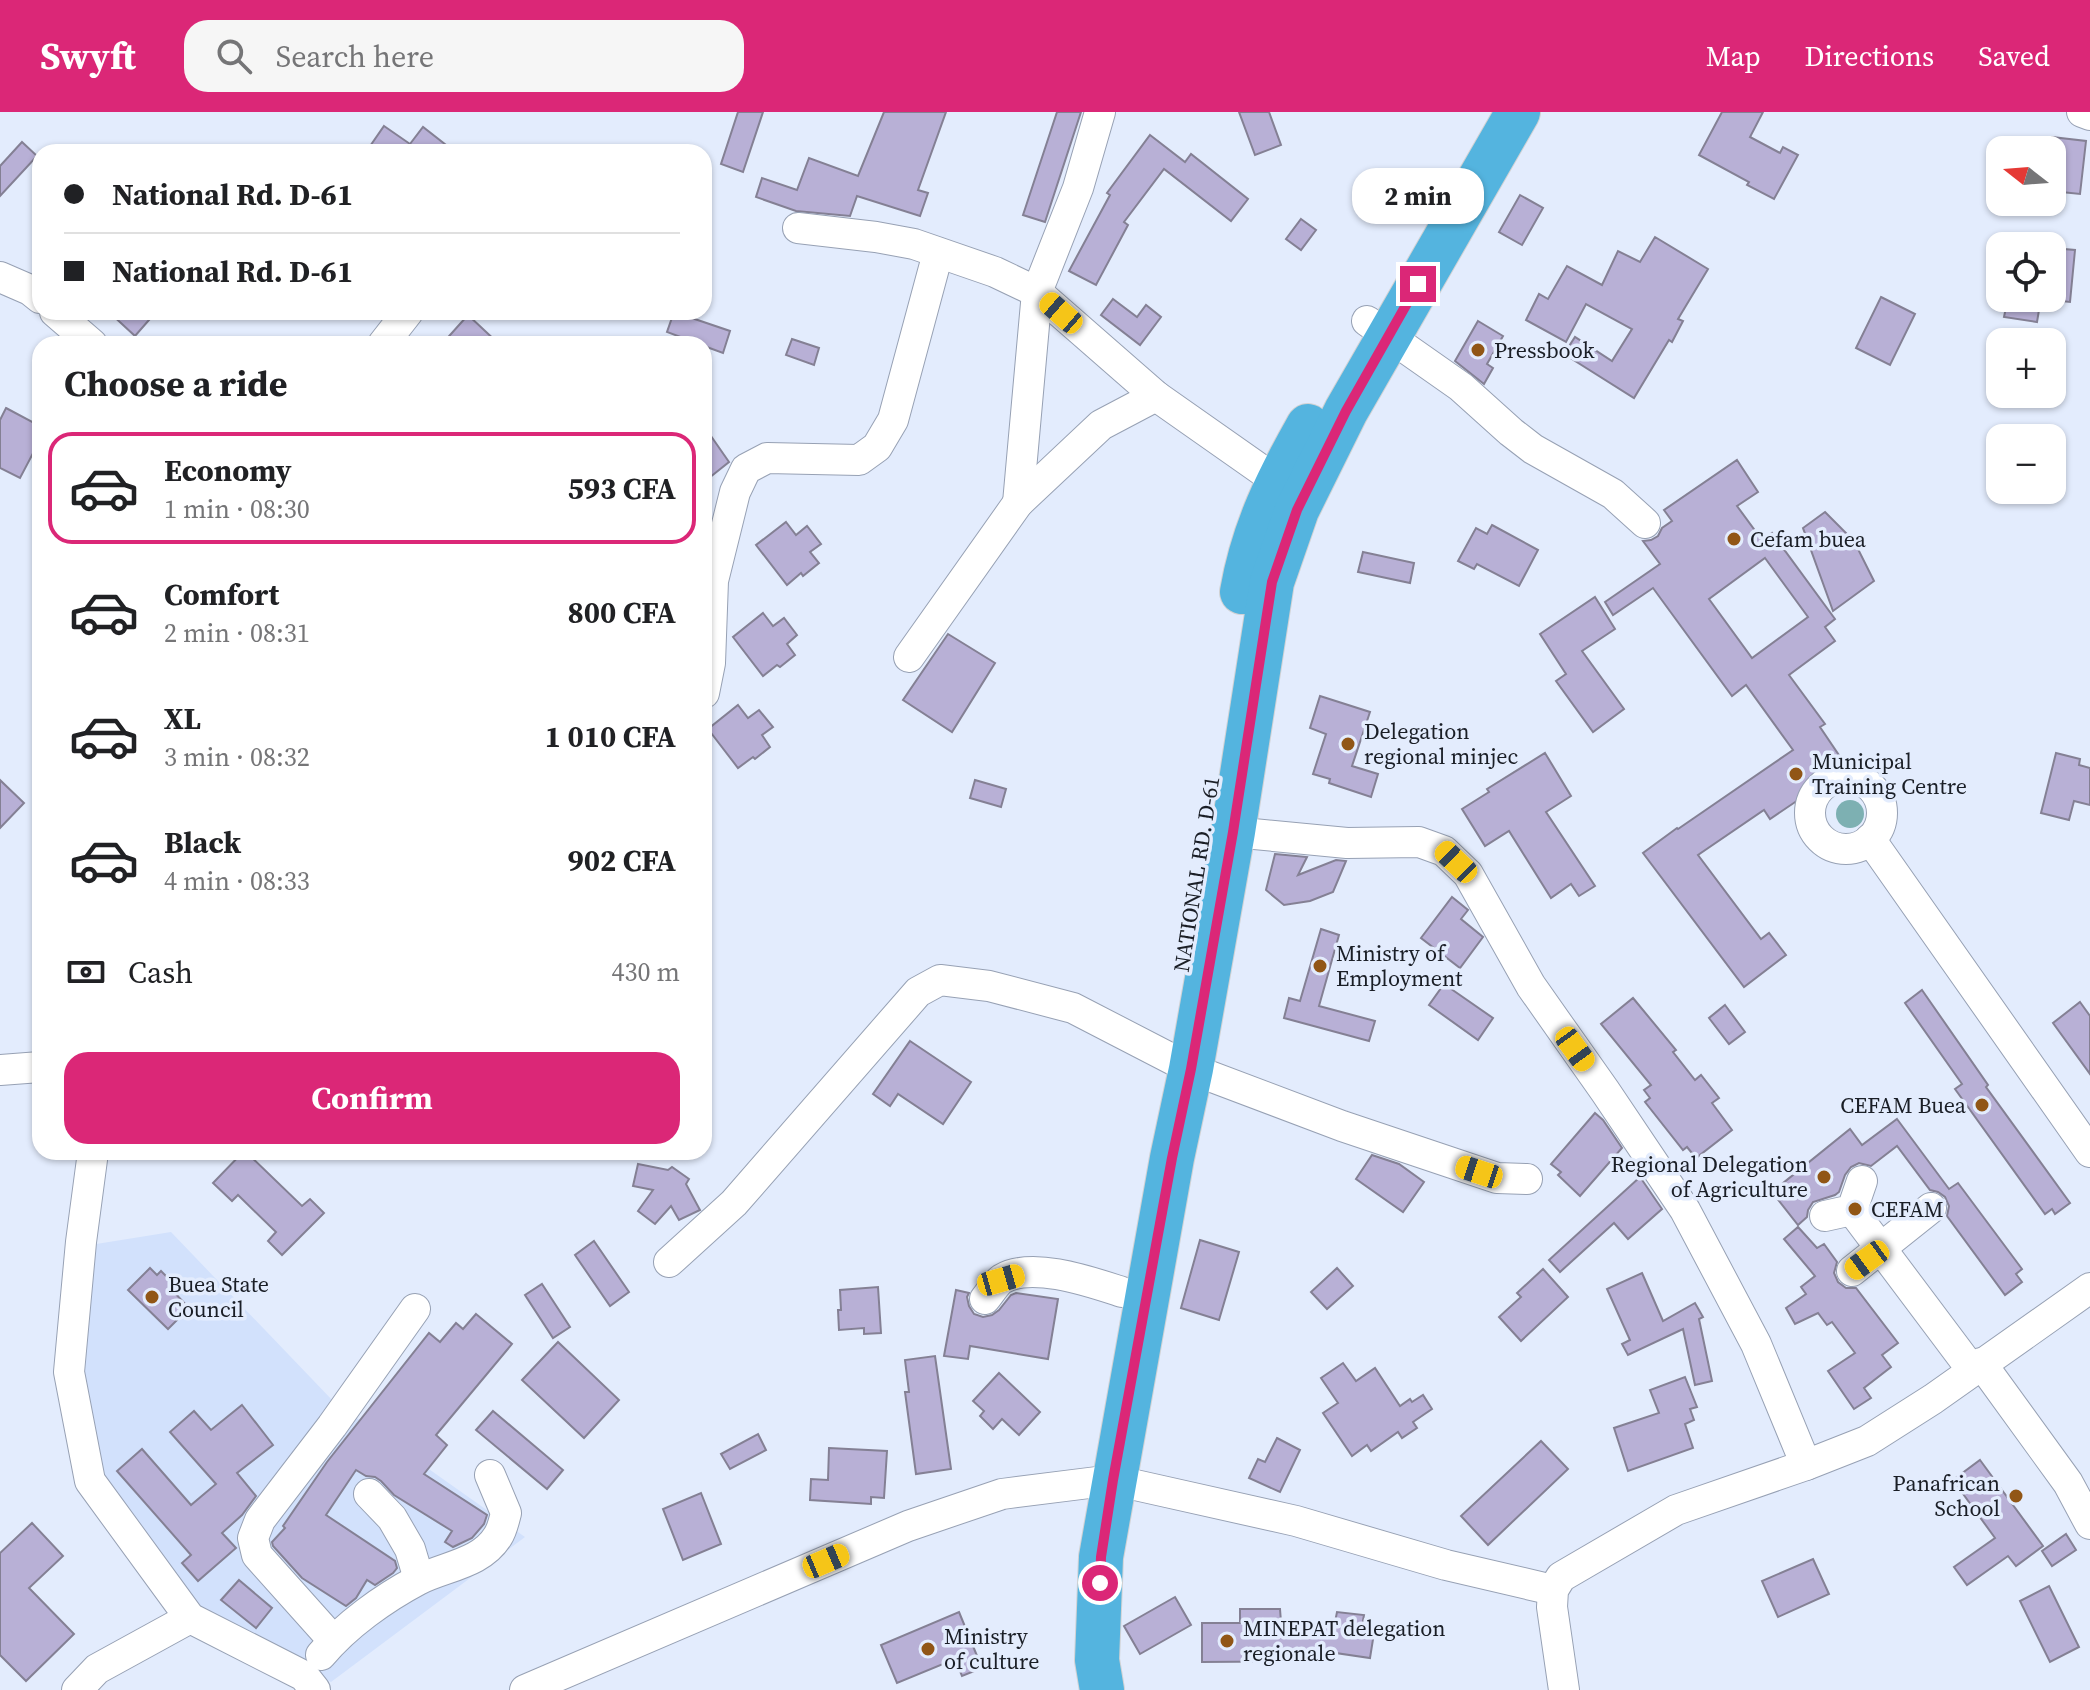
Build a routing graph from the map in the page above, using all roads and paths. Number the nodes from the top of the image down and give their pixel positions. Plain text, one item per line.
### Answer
1 (1100, 112) edge
2 (1488, 112) edge
3 (1518, 112) edge
4 (2082, 112) edge
5 (2090, 115) edge
6 (798, 228) dead end
7 (938, 253) junction
8 (0, 277) edge
9 (32, 292) edge
10 (1037, 292) junction
11 (64, 320) edge
12 (402, 320) edge
13 (1378, 328) junction
14 (83, 336) edge
15 (389, 336) edge
16 (1156, 396) junction
17 (1277, 481) junction
18 (1018, 503) junction
19 (1645, 523) dead end
20 (712, 608) edge
21 (909, 657) dead end
22 (1233, 832) junction
23 (1870, 839) dead end
24 (1179, 1062) junction
25 (32, 1068) edge
26 (0, 1070) edge
27 (2090, 1152) edge
28 (92, 1160) edge
29 (1527, 1179) dead end
30 (1862, 1181) dead end
31 (1931, 1208) dead end
32 (1881, 1249) junction
33 (669, 1262) dead end
34 (1852, 1271) dead end
35 (2090, 1288) edge
36 (1122, 1292) junction
37 (985, 1299) dead end
38 (415, 1309) dead end
39 (1977, 1367) junction
40 (1806, 1465) junction
41 (490, 1475) dead end
42 (1101, 1481) junction
43 (369, 1494) dead end
44 (2090, 1524) edge
45 (419, 1579) junction
46 (1553, 1590) junction
47 (190, 1618) junction
48 (333, 1640) junction
49 (310, 1683) edge
50 (77, 1690) edge
51 (525, 1690) edge
52 (1076, 1690) edge
53 (1102, 1690) edge
54 (1564, 1690) edge

1 - 10 street
2 - 13 highway, NATIONAL RD. D-61
3 - 13 highway, NATIONAL RD. D-61
4 - 5 street
6 - 7 street
7 - 10 street
7 - 20 street
8 - 9 street
10 - 16 street
10 - 18 street
11 - 14 street
12 - 15 street
13 - 17 highway, NATIONAL RD. D-61
13 - 19 street
13 - 22 highway, NATIONAL RD. D-61
16 - 17 street
16 - 18 street
17 - 24 highway, NATIONAL RD. D-61
18 - 21 street
22 - 24 highway, NATIONAL RD. D-61
22 - 40 street
23 - 27 street
24 - 29 street
24 - 33 street
24 - 36 highway, NATIONAL RD. D-61
24 - 42 highway, NATIONAL RD. D-61
25 - 26 street
28 - 47 street
30 - 32 street
31 - 32 street
32 - 34 street
32 - 39 street
35 - 39 street
36 - 37 street
36 - 42 highway, NATIONAL RD. D-61
38 - 48 street
39 - 40 street
39 - 44 street
40 - 46 street
41 - 45 street
42 - 46 street
42 - 51 street
42 - 52 highway, NATIONAL RD. D-61
42 - 53 highway, NATIONAL RD. D-61
43 - 45 street
45 - 48 street
46 - 54 street
47 - 49 street
47 - 50 street
48 - 49 street

